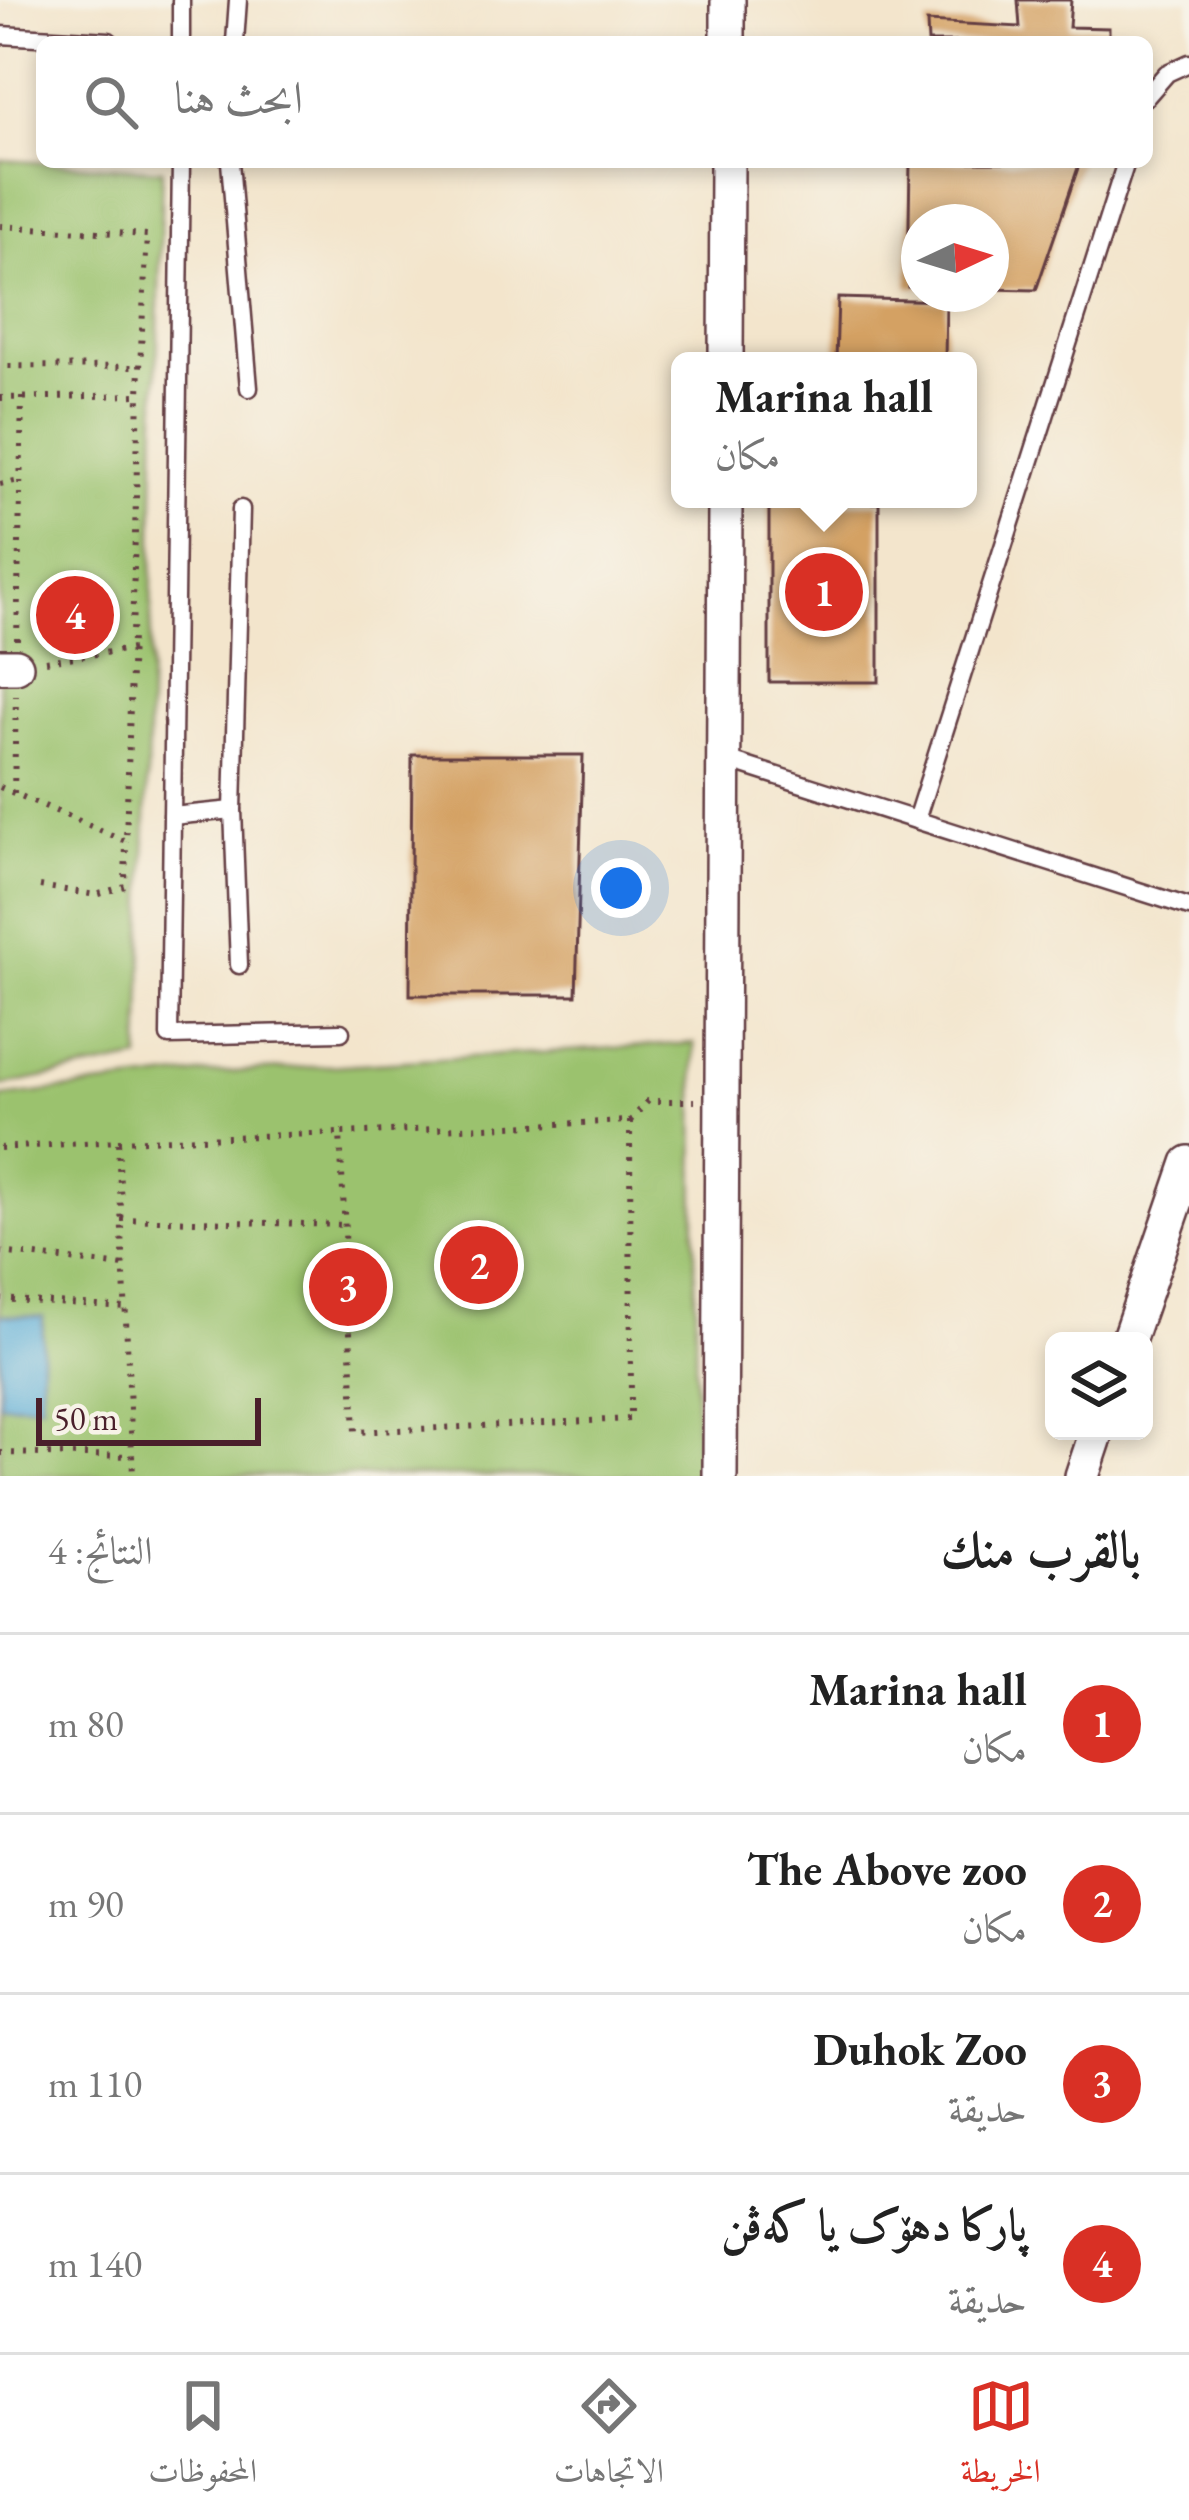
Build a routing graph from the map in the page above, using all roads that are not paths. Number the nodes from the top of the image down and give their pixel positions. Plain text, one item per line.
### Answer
1 (181, 0) edge
2 (238, 0) edge
3 (728, 0) edge
4 (0, 35) edge
5 (181, 36) edge
6 (235, 36) edge
7 (728, 36) edge
8 (36, 37) edge
9 (1189, 63) edge
10 (1153, 89) edge
11 (181, 168) edge
12 (231, 168) edge
13 (727, 168) edge
14 (1124, 168) edge
15 (726, 352) edge
16 (249, 388) dead end
17 (725, 508) edge
18 (241, 509) dead end
19 (724, 759) junction
20 (233, 810) junction
21 (172, 816) junction
22 (916, 820) junction
23 (1189, 907) edge
24 (239, 965) dead end
25 (341, 1032) dead end
26 (1189, 1163) edge
27 (1131, 1332) edge
28 (1094, 1440) edge
29 (720, 1476) edge
30 (1082, 1476) edge

1 - 5 lane
2 - 6 lane
3 - 7 street
4 - 8 lane
9 - 10 lane
11 - 21 lane
12 - 16 lane
13 - 15 street
14 - 22 lane
17 - 19 street
18 - 20 lane
19 - 22 lane
19 - 29 street
20 - 21 lane
20 - 24 lane
21 - 25 lane
22 - 23 lane
26 - 27 street
28 - 30 street

